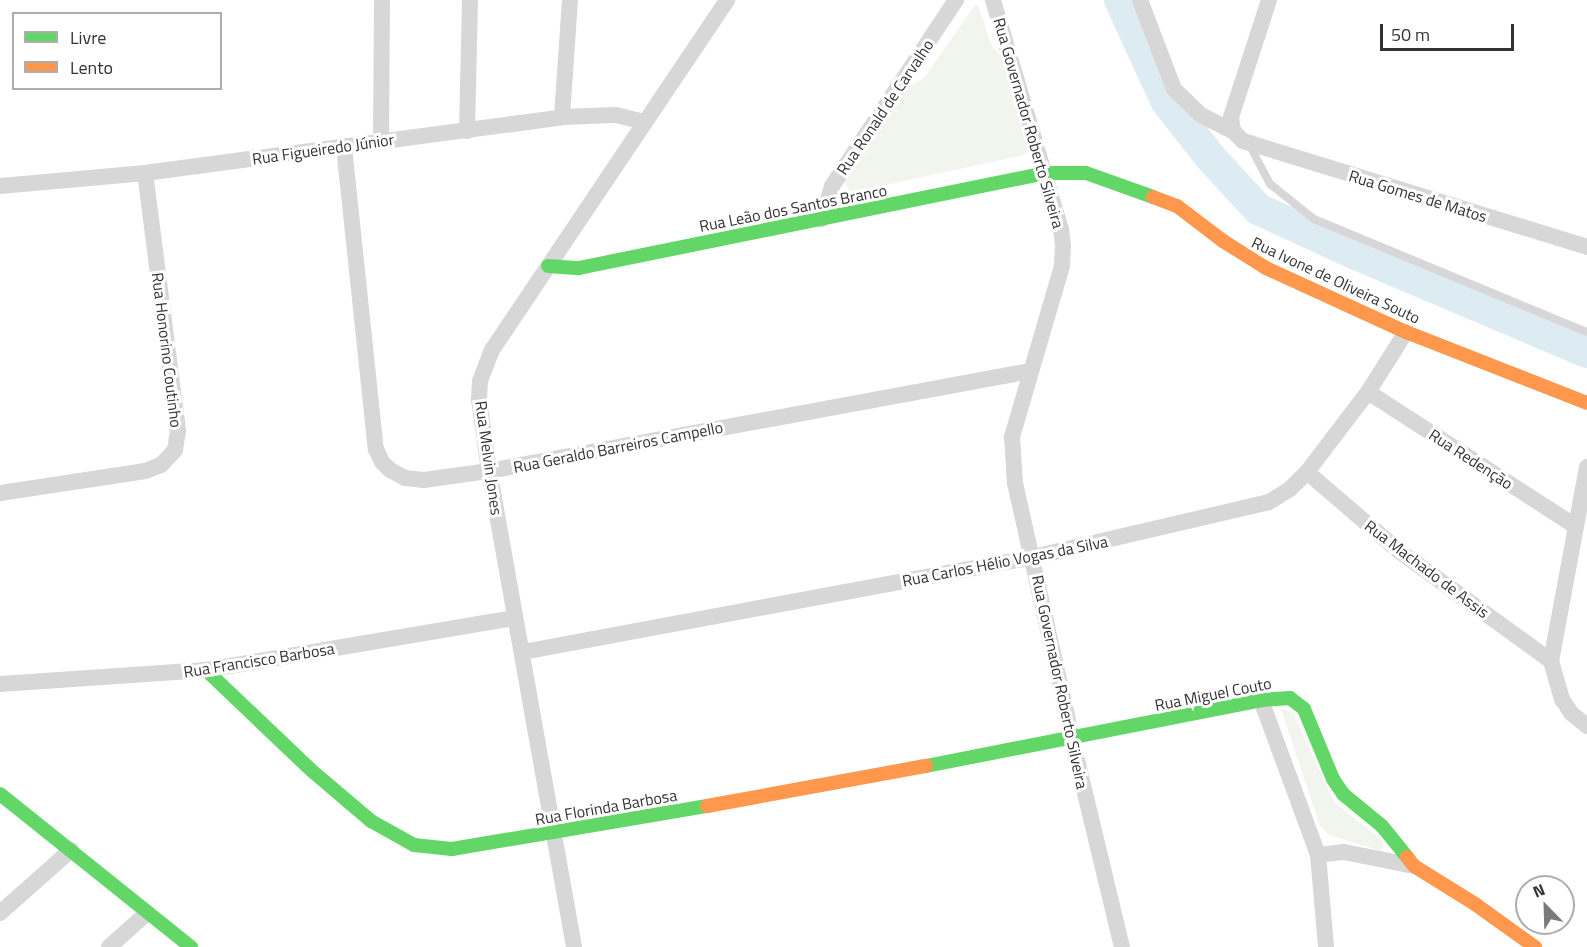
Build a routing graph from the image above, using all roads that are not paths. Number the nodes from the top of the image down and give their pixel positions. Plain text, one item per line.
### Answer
1 (382, 0) edge
2 (470, 0) edge
3 (570, 0) edge
4 (727, 0) edge
5 (956, 0) edge
6 (993, 0) edge
7 (1140, 0) edge
8 (1269, 0) edge
9 (562, 117) junction
10 (644, 122) junction
11 (467, 131) junction
12 (1233, 131) junction
13 (381, 141) junction
14 (1249, 144) junction
15 (344, 147) junction
16 (145, 173) junction
17 (1044, 173) junction
18 (0, 186) edge
19 (822, 219) junction
20 (1587, 247) edge
21 (548, 266) junction
22 (1406, 332) junction
23 (1587, 332) edge
24 (1030, 371) junction
25 (1368, 392) junction
26 (1587, 403) edge
27 (1587, 467) edge
28 (489, 471) junction
29 (1307, 472) junction
30 (0, 493) edge
31 (1575, 526) junction
32 (1033, 557) junction
33 (515, 618) junction
34 (523, 652) junction
35 (1551, 661) junction
36 (206, 670) junction
37 (0, 684) edge
38 (1261, 700) junction
39 (1587, 726) edge
40 (1072, 739) junction
41 (0, 794) edge
42 (553, 834) junction
43 (71, 850) junction
44 (1318, 855) junction
45 (1414, 866) junction
46 (0, 913) edge
47 (147, 913) junction
48 (109, 947) edge
49 (191, 947) edge
50 (574, 947) edge
51 (1122, 947) edge
52 (1326, 947) edge
53 (1534, 947) edge

1 - 13 street
2 - 11 street
3 - 9 street
4 - 10 street, Rua Melvin Jones
5 - 19 street, Rua Ronald de Carvalho
6 - 17 street, Rua Governador Roberto Silveira
7 - 12 street
8 - 12 street
9 - 10 street, Rua Figueiredo Júnior
9 - 11 street, Rua Figueiredo Júnior
10 - 21 street, Rua Melvin Jones
11 - 13 street, Rua Figueiredo Júnior
12 - 14 street
13 - 15 street, Rua Figueiredo Júnior
14 - 20 street, Rua Gomes de Matos
14 - 23 lane
15 - 16 street, Rua Figueiredo Júnior
15 - 28 street, Rua Geraldo Barreiros Campello
16 - 18 street, Rua Figueiredo Júnior
16 - 30 street, Rua Honorino Coutinho
17 - 19 street, Rua Leão dos Santos Branco
17 - 22 street, Rua Ivone de Oliveira Souto
17 - 24 street, Rua Governador Roberto Silveira
19 - 21 street, Rua Leão dos Santos Branco
21 - 28 street, Rua Melvin Jones
22 - 25 street, Rua Carlos Hélio Vogas da Silva
22 - 26 street, Rua Ivone de Oliveira Souto
24 - 28 street, Rua Geraldo Barreiros Campello
24 - 32 street, Rua Governador Roberto Silveira
25 - 29 street, Rua Carlos Hélio Vogas da Silva
25 - 31 street, Rua Redenção
27 - 31 street
28 - 33 street, Rua Melvin Jones
29 - 32 street, Rua Carlos Hélio Vogas da Silva
29 - 35 street, Rua Machado de Assis
31 - 35 street
32 - 34 street, Rua Carlos Hélio Vogas da Silva
32 - 40 street, Rua Governador Roberto Silveira
33 - 34 street, Rua Melvin Jones
33 - 36 street, Rua Francisco Barbosa
34 - 42 street, Rua Melvin Jones
35 - 39 street
36 - 37 street, Rua Francisco Barbosa
36 - 42 street, Rua Florinda Barbosa
38 - 40 street, Rua Miguel Couto
38 - 44 street
38 - 45 street, Rua Miguel Couto
40 - 42 street, Rua Florinda Barbosa
40 - 51 street, Rua Governador Roberto Silveira
41 - 43 street
42 - 50 street, Rua Melvin Jones
43 - 46 street
43 - 47 street
44 - 45 street
44 - 52 street
45 - 53 street, Rua Miguel Couto
47 - 48 street
47 - 49 street

